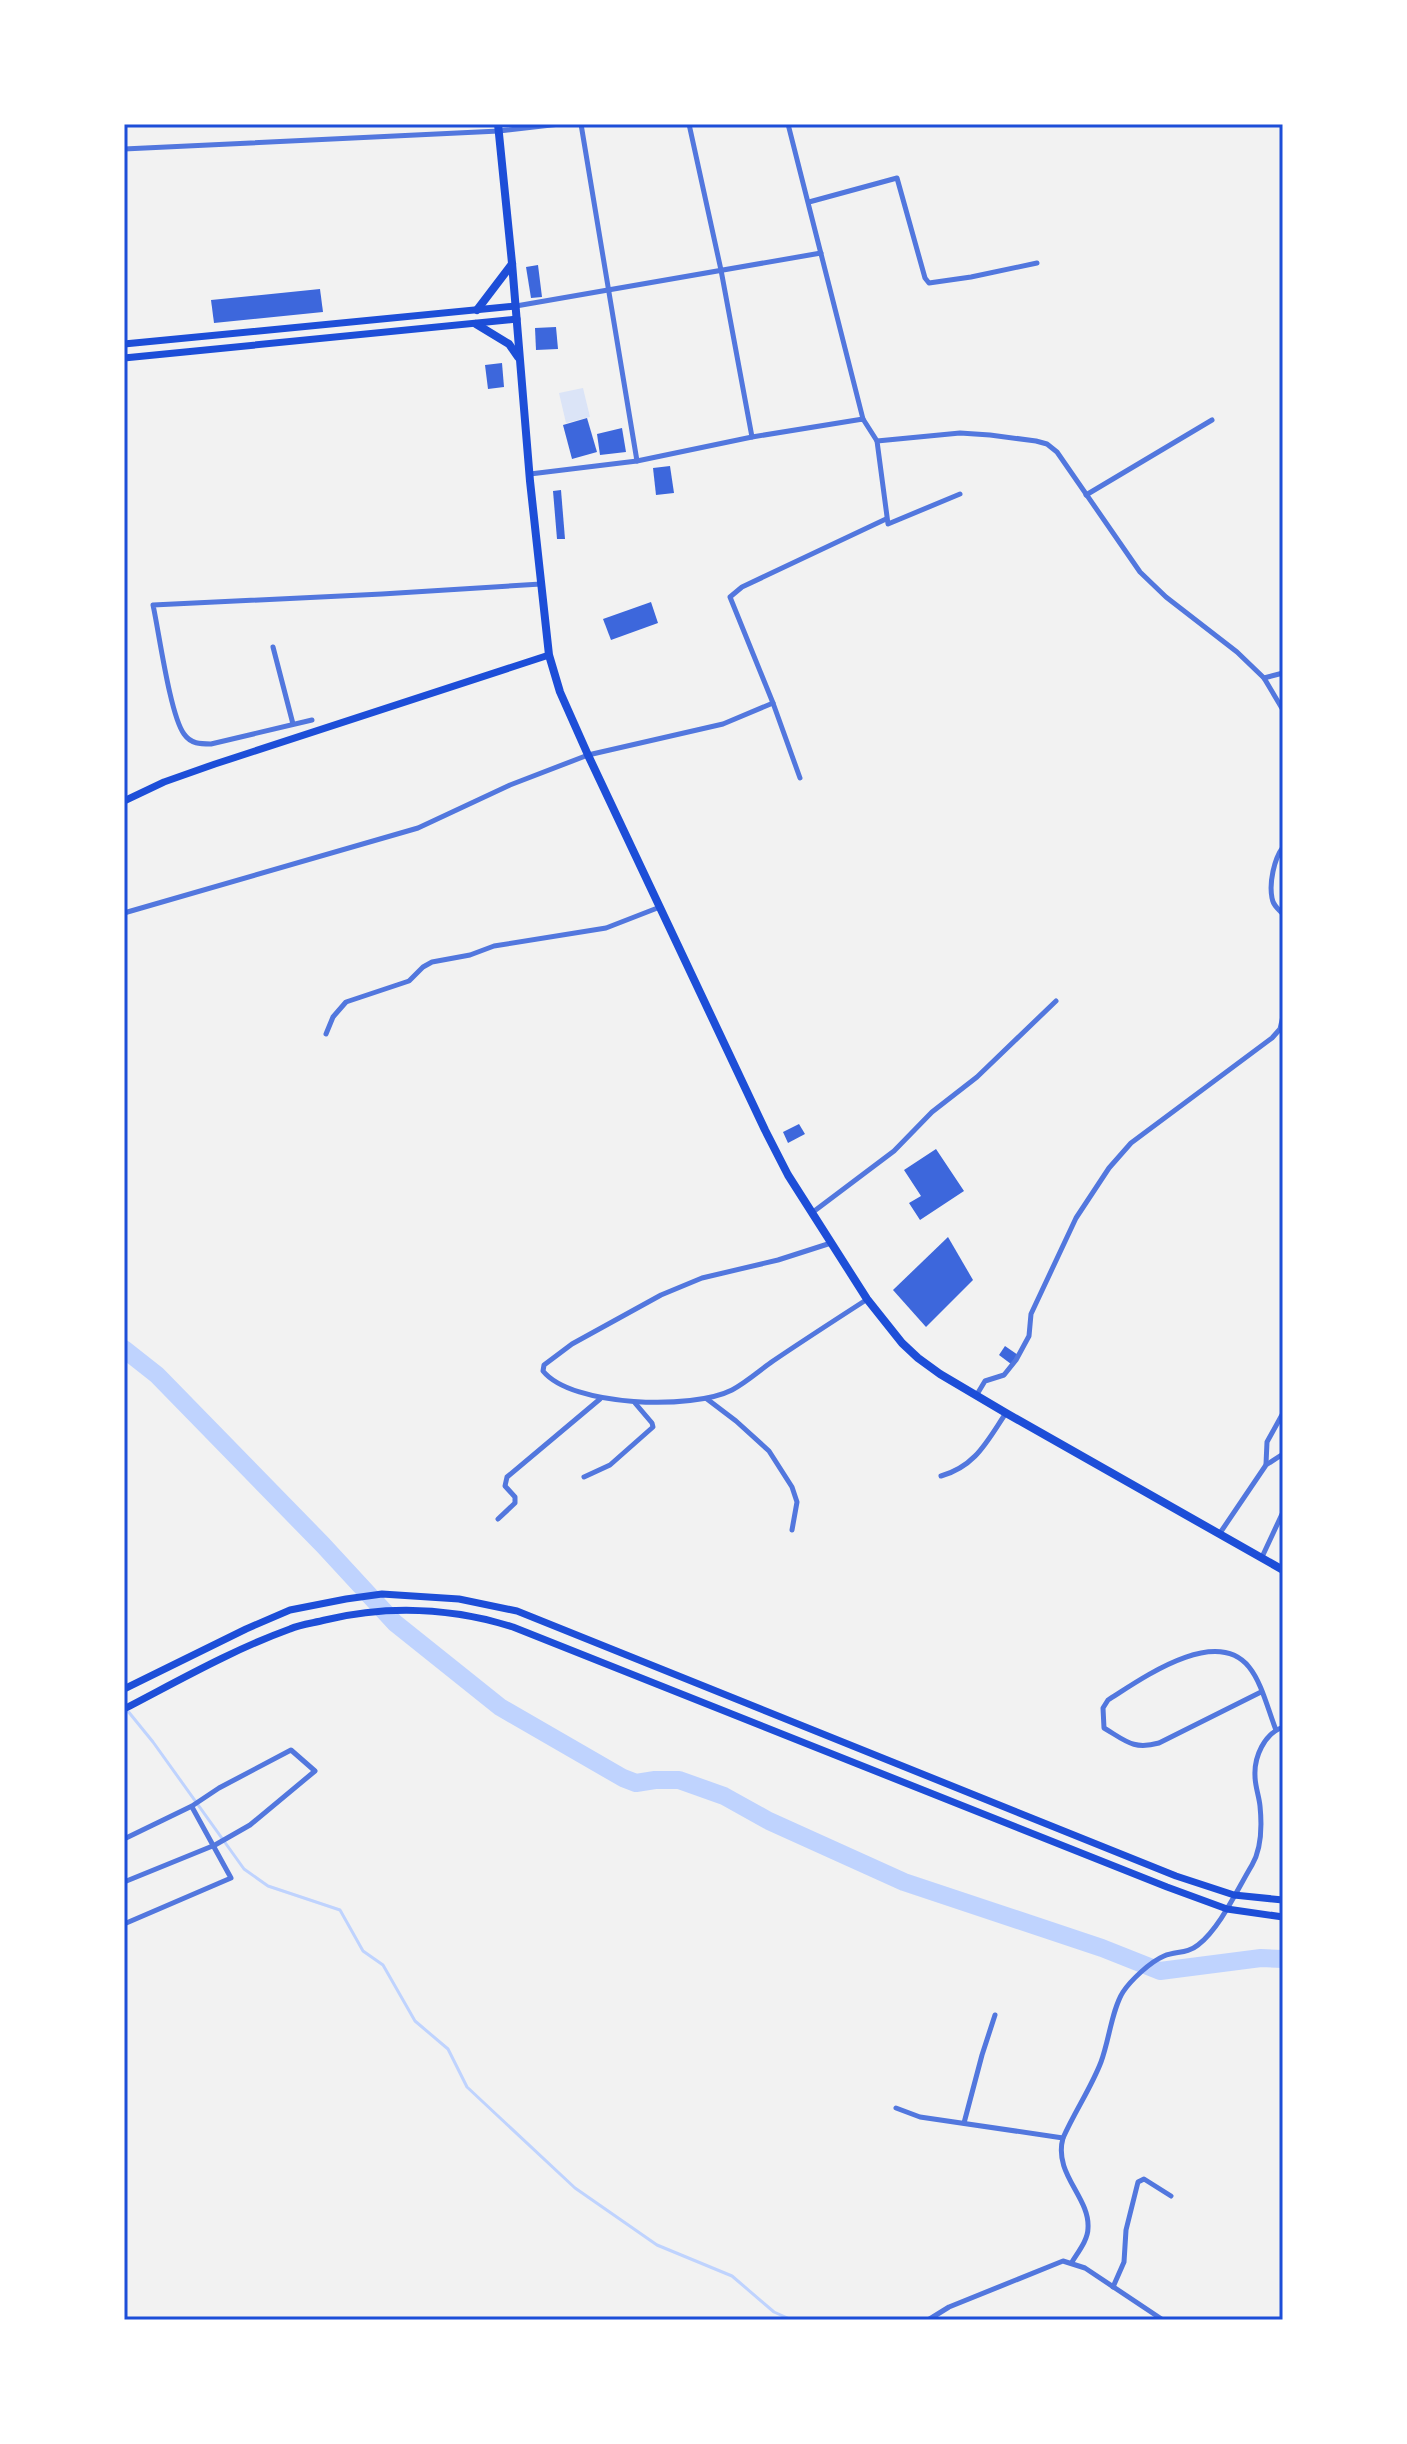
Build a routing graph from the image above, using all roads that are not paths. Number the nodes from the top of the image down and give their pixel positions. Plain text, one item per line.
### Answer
1 (560, 124) edge
2 (581, 124) edge
3 (689, 124) edge
4 (788, 124) edge
5 (499, 128) edge
6 (124, 149) edge
7 (809, 202) junction
8 (821, 253) junction
9 (512, 263) junction
10 (1037, 263) dead end
11 (721, 270) junction
12 (609, 291) junction
13 (516, 306) junction
14 (477, 310) junction
15 (393, 318) junction
16 (517, 319) junction
17 (476, 324) junction
18 (285, 329) junction
19 (396, 332) junction
20 (161, 340) junction
21 (286, 342) junction
22 (124, 344) edge
23 (163, 354) junction
24 (124, 358) edge
25 (521, 365) junction
26 (863, 419) junction
27 (1212, 420) dead end
28 (752, 437) junction
29 (877, 441) junction
30 (637, 461) junction
31 (530, 474) junction
32 (960, 494) dead end
33 (1086, 495) junction
34 (886, 521) junction
35 (541, 584) junction
36 (273, 647) dead end
37 (549, 655) junction
38 (1283, 673) edge
39 (1264, 678) junction
40 (773, 703) junction
41 (1283, 710) edge
42 (312, 720) dead end
43 (293, 724) junction
44 (588, 755) junction
45 (800, 778) dead end
46 (124, 801) edge
47 (1283, 847) edge
48 (661, 907) junction
49 (124, 913) edge
50 (1283, 914) edge
51 (1056, 1001) dead end
52 (1283, 1016) edge
53 (326, 1034) dead end
54 (812, 1213) junction
55 (831, 1243) junction
56 (867, 1299) junction
57 (976, 1396) junction
58 (600, 1398) junction
59 (706, 1398) junction
60 (635, 1402) junction
61 (1006, 1413) junction
62 (1283, 1413) edge
63 (1283, 1454) edge
64 (1266, 1465) junction
65 (941, 1476) dead end
66 (584, 1477) dead end
67 (1283, 1512) edge
68 (498, 1519) dead end
69 (792, 1530) dead end
70 (1220, 1533) junction
71 (1262, 1557) junction
72 (1283, 1570) edge
73 (124, 1689) edge
74 (1261, 1692) junction
75 (124, 1709) edge
76 (1283, 1727) edge
77 (1276, 1730) junction
78 (193, 1806) junction
79 (124, 1839) edge
80 (217, 1844) junction
81 (124, 1882) edge
82 (1234, 1895) junction
83 (1283, 1900) edge
84 (1227, 1909) junction
85 (1283, 1917) edge
86 (124, 1924) edge
87 (995, 2015) dead end
88 (896, 2108) dead end
89 (964, 2123) junction
90 (1063, 2138) junction
91 (1171, 2196) dead end
92 (1072, 2262) junction
93 (1113, 2287) junction
94 (928, 2320) edge
95 (1163, 2320) edge

1 - 5 street
2 - 12 street
3 - 11 street
4 - 7 street
5 - 6 street
5 - 9 highway
7 - 8 street
7 - 10 street
8 - 11 street
8 - 26 street
9 - 13 highway
9 - 14 highway
11 - 12 street
11 - 28 street
12 - 13 street
12 - 30 street
13 - 14 main road
13 - 16 highway
14 - 15 main road
15 - 18 main road
15 - 19 main road
16 - 17 main road
16 - 25 highway
17 - 19 main road
17 - 25 highway
18 - 20 main road
18 - 21 main road
19 - 21 main road
20 - 22 main road
20 - 23 main road
21 - 23 main road
23 - 24 main road
25 - 31 highway
26 - 28 street
26 - 29 street
27 - 33 street
28 - 30 street
29 - 33 street
29 - 34 street
30 - 31 street
31 - 35 highway
32 - 34 street
33 - 39 street
34 - 40 street
35 - 37 highway
35 - 43 street
36 - 43 street
37 - 44 highway
37 - 46 main road
38 - 39 street
39 - 41 street
40 - 44 street
40 - 45 street
42 - 43 street
44 - 48 highway
44 - 49 street
47 - 50 street
48 - 53 street
48 - 54 highway
51 - 54 street
52 - 57 street
54 - 55 highway
55 - 56 highway
55 - 58 street
56 - 57 highway
56 - 59 street
57 - 61 highway
58 - 60 street
58 - 68 street
59 - 60 street
59 - 69 street
60 - 66 street
61 - 65 street
61 - 70 highway
62 - 64 street
63 - 64 street
64 - 70 street
67 - 71 street
70 - 71 highway
71 - 72 highway
73 - 82 main road
74 - 74 street
74 - 77 street
75 - 84 main road
76 - 77 street
77 - 82 street
78 - 79 street
78 - 80 street
78 - 80 street
80 - 81 street
80 - 86 street
82 - 83 main road
82 - 84 street
84 - 85 main road
84 - 90 street
87 - 89 street
88 - 89 street
89 - 90 street
90 - 92 street
91 - 93 street
92 - 93 street
92 - 94 street
93 - 95 street

